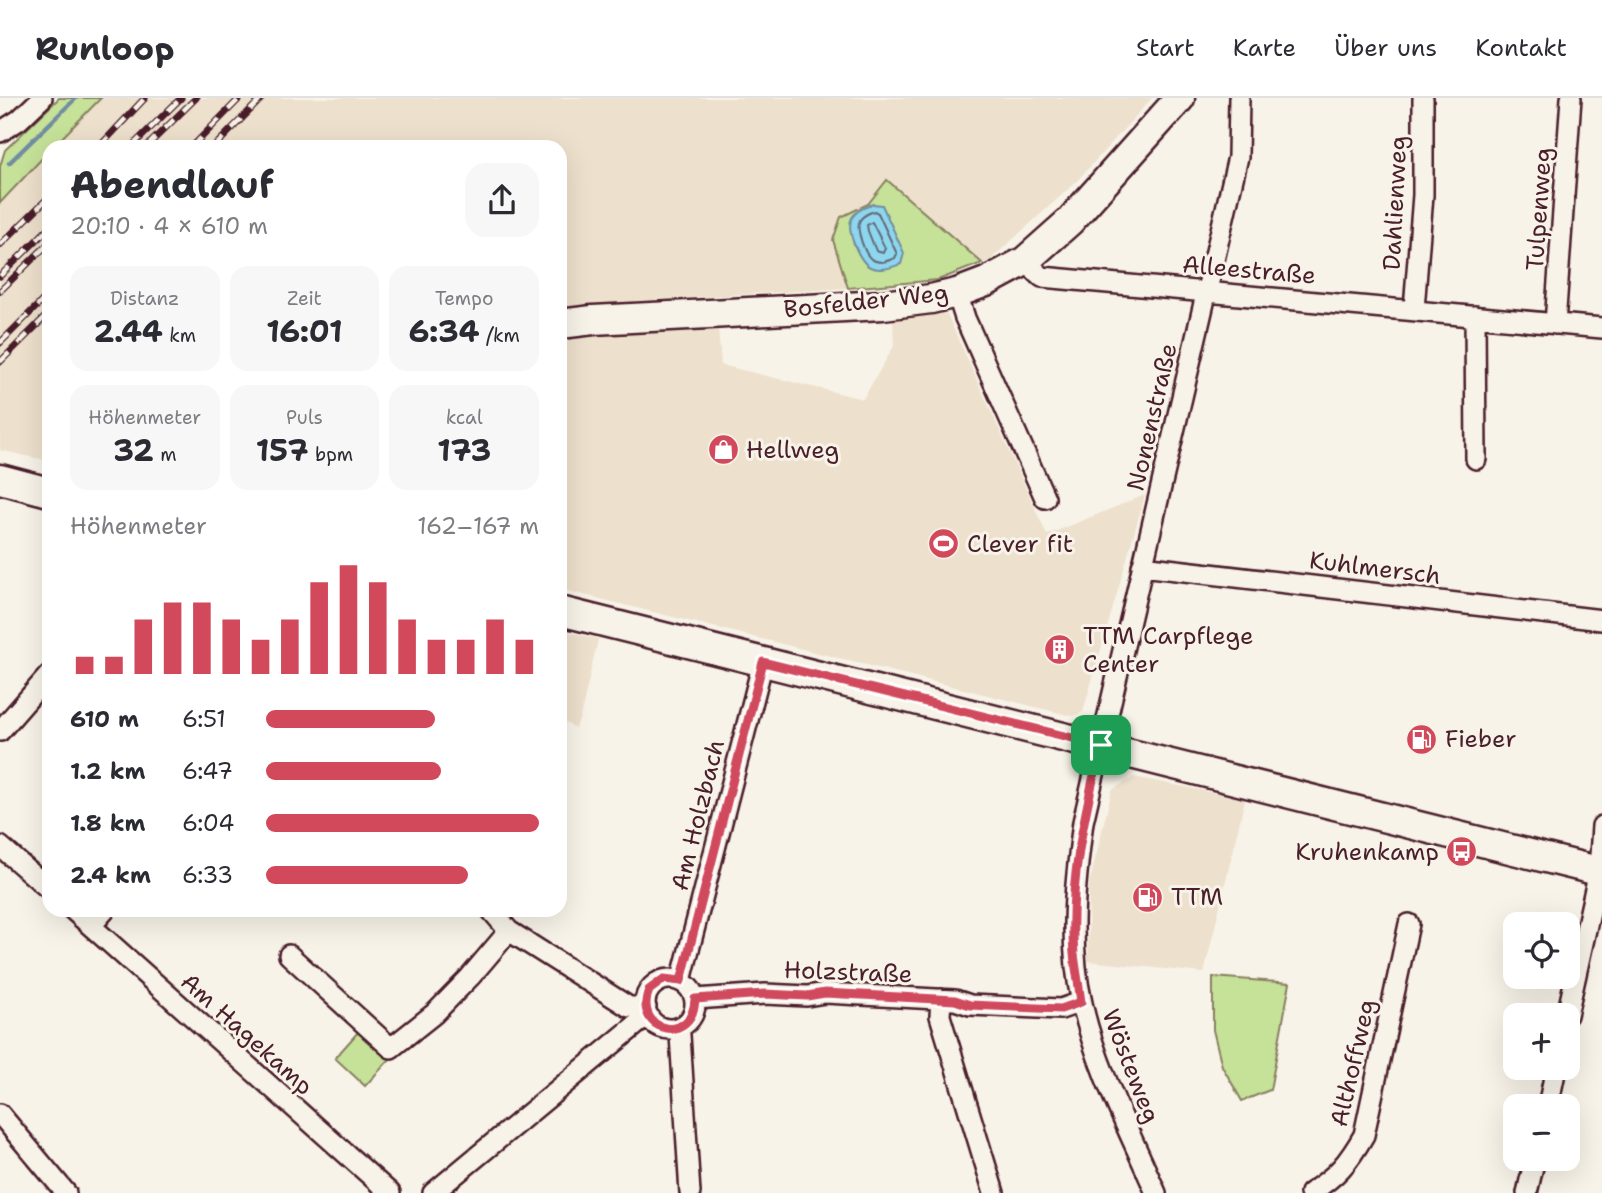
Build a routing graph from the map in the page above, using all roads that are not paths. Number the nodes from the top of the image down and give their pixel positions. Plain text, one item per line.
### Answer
1 (43, 98) edge
2 (1180, 98) edge
3 (1239, 98) edge
4 (1423, 98) edge
5 (1571, 98) edge
6 (0, 132) edge
7 (1025, 261) junction
8 (1205, 291) junction
9 (957, 293) junction
10 (1414, 309) junction
11 (1475, 316) junction
12 (567, 323) edge
13 (1555, 324) junction
14 (1602, 328) edge
15 (1476, 459) dead end
16 (0, 467) edge
17 (42, 476) edge
18 (0, 480) edge
19 (42, 490) edge
20 (1045, 498) dead end
21 (1142, 566) junction
22 (567, 613) edge
23 (1602, 620) edge
24 (763, 662) junction
25 (42, 683) edge
26 (0, 732) edge
27 (1101, 745) junction
28 (1602, 826) edge
29 (0, 846) edge
30 (1600, 871) edge
31 (42, 883) edge
32 (81, 917) edge
33 (99, 917) edge
34 (497, 917) edge
35 (1409, 924) dead end
36 (91, 926) junction
37 (509, 931) junction
38 (289, 956) dead end
39 (681, 981) junction
40 (695, 999) junction
41 (941, 999) junction
42 (1081, 1002) junction
43 (1570, 1003) edge
44 (647, 1011) junction
45 (677, 1028) junction
46 (2, 1121) edge
47 (1532, 1171) edge
48 (66, 1193) edge
49 (390, 1193) edge
50 (433, 1193) edge
51 (690, 1193) edge
52 (995, 1193) edge
53 (1156, 1193) edge
54 (1310, 1193) edge
55 (1527, 1193) edge

1 - 6 street
2 - 7 main road, Bosfelder Weg
3 - 8 street, Nonenstraße
4 - 10 street, Dahlienweg
5 - 13 street, Tulpenweg
7 - 8 street, Alleestraße
7 - 9 main road, Bosfelder Weg
8 - 10 street, Alleestraße
8 - 21 street, Nonenstraße
9 - 12 main road, Bosfelder Weg
9 - 20 street
10 - 11 street, Alleestraße
11 - 13 street, Alleestraße
11 - 15 street
13 - 14 street, Alleestraße
16 - 17 main road
18 - 19 main road
21 - 23 street, Kuhlmersch
21 - 27 street, Nonenstraße
22 - 24 main road
24 - 27 main road
24 - 39 street, Am Holzbach
25 - 26 street
27 - 30 main road
27 - 42 street, Wösteweg
28 - 30 street
29 - 31 street
30 - 43 street
32 - 36 street, Am Hagekamp
33 - 36 street
34 - 37 street
35 - 54 street, Althoffweg
36 - 49 street, Am Hagekamp
37 - 38 street
37 - 44 street
39 - 40 street
39 - 44 street
40 - 41 street, Holzstraße
40 - 45 street
41 - 42 street, Holzstraße
41 - 52 street
42 - 53 street, Wösteweg
44 - 45 street
44 - 50 street
45 - 51 street
46 - 48 street
47 - 55 street

